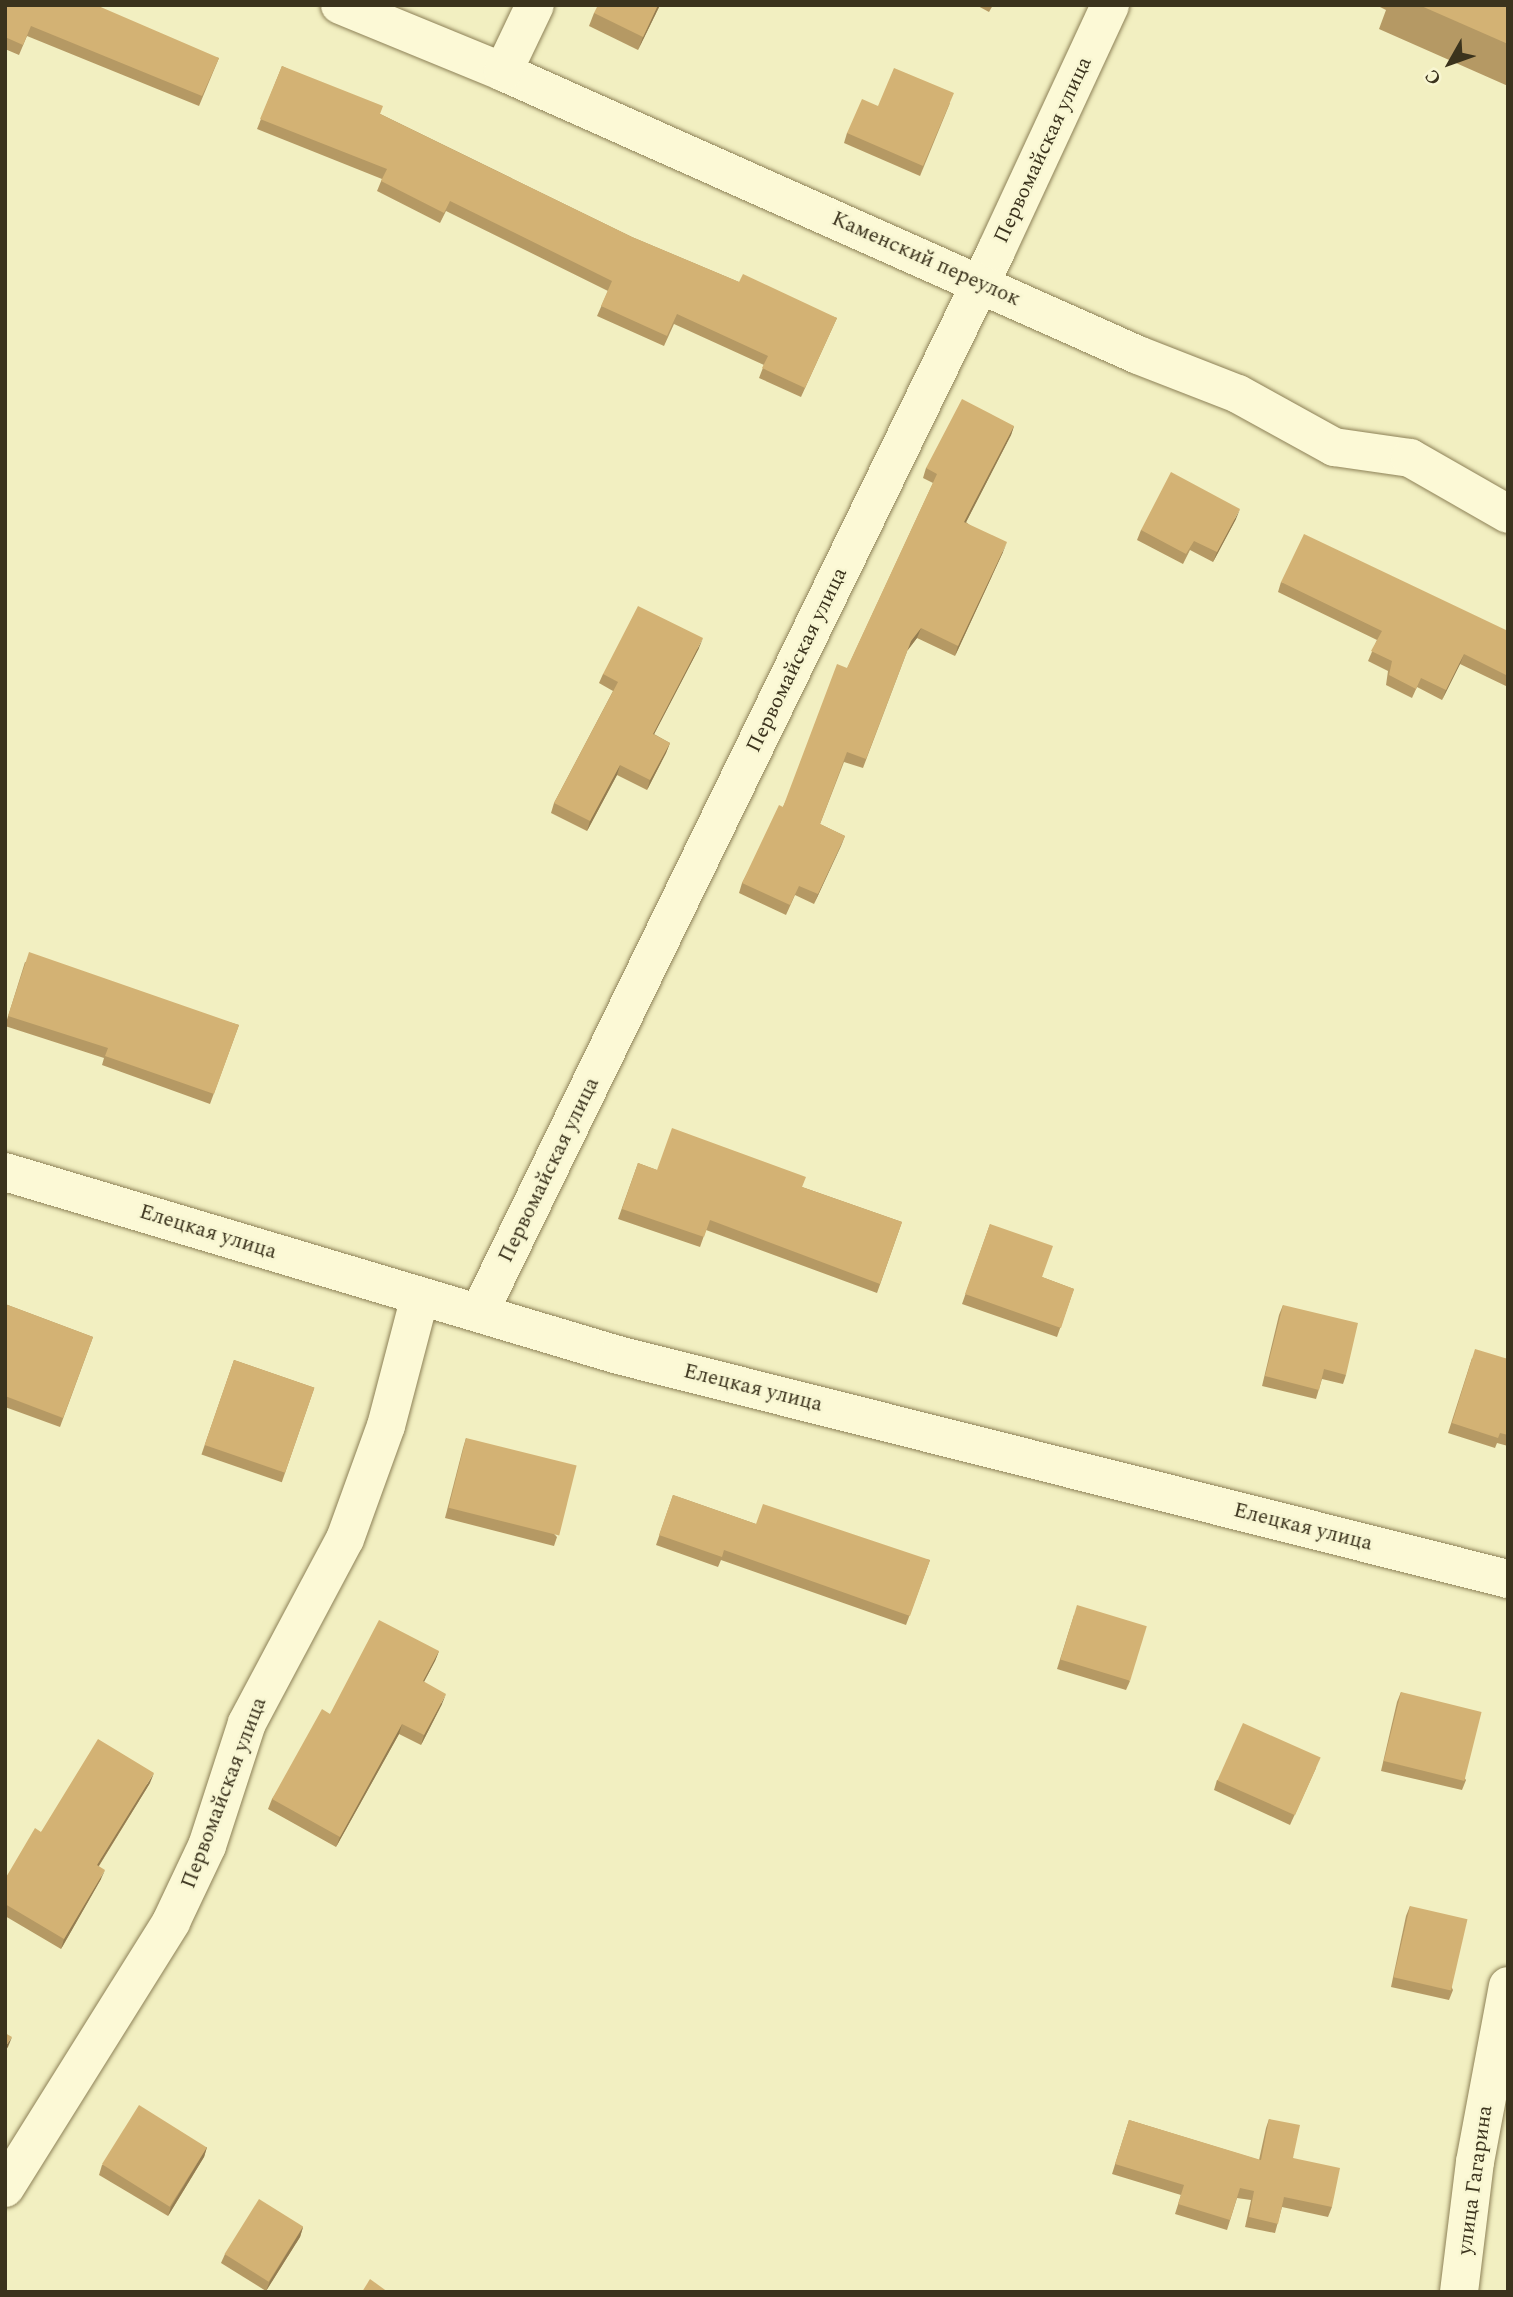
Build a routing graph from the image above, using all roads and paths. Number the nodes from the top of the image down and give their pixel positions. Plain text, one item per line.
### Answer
1 (340, 5) edge
2 (535, 5) edge
3 (1110, 5) edge
4 (503, 72) junction
5 (980, 283) junction
6 (1508, 514) edge
7 (5, 1172) edge
8 (420, 1296) junction
9 (480, 1313) junction
10 (1508, 1578) edge
11 (1508, 1986) edge
12 (1491, 2165) edge
13 (5, 2188) edge
14 (1459, 2292) edge

1 - 4 street, Каменский переулок
2 - 4 street
3 - 5 street, Первомайская улица
4 - 5 street, Каменский переулок
5 - 6 street, Каменский переулок
5 - 9 street, Первомайская улица
7 - 8 street, Елецкая улица
8 - 9 street, Елецкая улица
8 - 13 street, Первомайская улица
9 - 10 street, Елецкая улица
11 - 12 street, улица Гагарина
12 - 14 street, улица Гагарина

